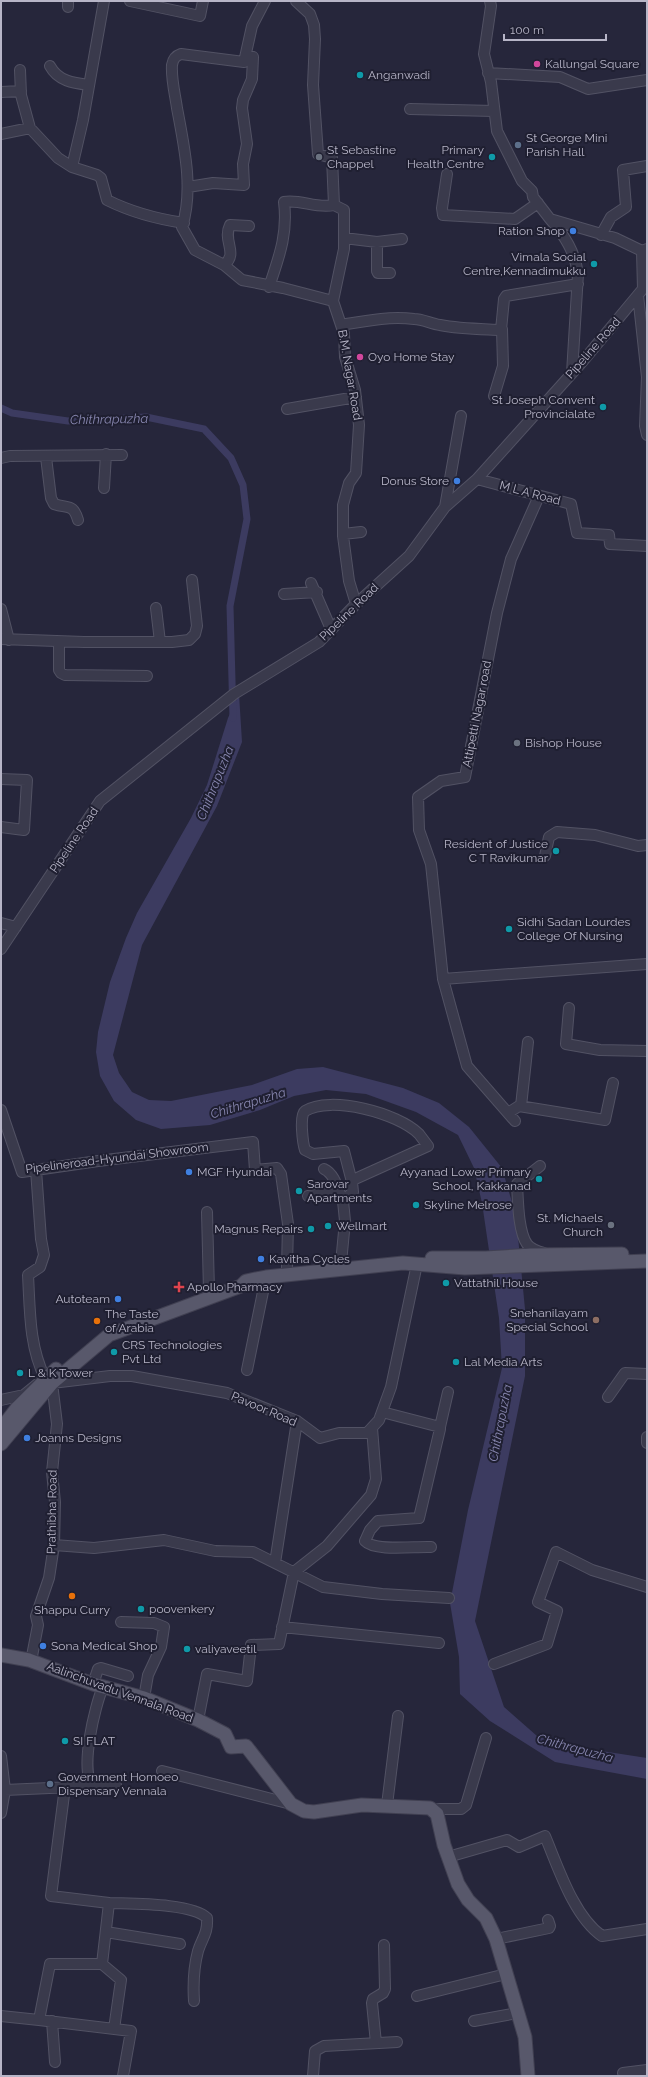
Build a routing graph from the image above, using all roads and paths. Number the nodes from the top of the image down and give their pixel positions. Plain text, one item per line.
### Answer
1 (104, 1) edge
2 (130, 1) edge
3 (203, 1) edge
4 (265, 1) edge
5 (296, 1) edge
6 (490, 1) edge
7 (247, 56) junction
8 (50, 66) dead end
9 (20, 70) dead end
10 (488, 73) junction
11 (647, 80) edge
12 (89, 85) junction
13 (1, 92) edge
14 (21, 92) junction
15 (410, 109) dead end
16 (494, 111) junction
17 (30, 128) junction
18 (1, 134) edge
19 (647, 166) edge
20 (72, 167) junction
21 (447, 174) dead end
22 (188, 187) junction
23 (538, 203) junction
24 (334, 205) junction
25 (550, 219) junction
26 (184, 223) junction
27 (249, 226) dead end
28 (601, 234) junction
29 (344, 238) junction
30 (402, 239) dead end
31 (377, 242) junction
32 (645, 250) edge
33 (224, 265) junction
34 (390, 273) dead end
35 (578, 284) junction
36 (269, 287) junction
37 (643, 289) edge
38 (333, 301) junction
39 (341, 325) junction
40 (502, 329) junction
41 (572, 373) junction
42 (494, 396) dead end
43 (356, 397) junction
44 (287, 409) dead end
45 (460, 416) dead end
46 (646, 430) edge
47 (106, 454) junction
48 (122, 455) dead end
49 (46, 457) junction
50 (1, 458) edge
51 (477, 479) junction
52 (104, 488) dead end
53 (540, 496) junction
54 (445, 507) junction
55 (78, 520) dead end
56 (361, 532) dead end
57 (343, 534) junction
58 (647, 546) edge
59 (192, 580) dead end
60 (311, 583) dead end
61 (317, 592) junction
62 (284, 594) dead end
63 (356, 604) junction
64 (156, 608) dead end
65 (1, 609) edge
66 (332, 629) junction
67 (5, 639) edge
68 (59, 642) junction
69 (160, 642) junction
70 (147, 676) dead end
71 (1, 779) edge
72 (1, 827) edge
73 (647, 845) edge
74 (545, 856) dead end
75 (1, 923) edge
76 (16, 927) junction
77 (1, 949) edge
78 (647, 964) edge
79 (443, 979) junction
80 (569, 1008) dead end
81 (528, 1042) dead end
82 (647, 1051) edge
83 (613, 1083) dead end
84 (521, 1106) junction
85 (1, 1110) edge
86 (508, 1113) junction
87 (515, 1121) dead end
88 (540, 1166) dead end
89 (324, 1169) dead end
90 (36, 1170) junction
91 (352, 1182) junction
92 (308, 1196) dead end
93 (341, 1196) junction
94 (207, 1212) dead end
95 (647, 1252) edge
96 (550, 1255) junction
97 (532, 1260) junction
98 (647, 1261) edge
99 (341, 1263) junction
100 (487, 1263) junction
101 (417, 1264) junction
102 (287, 1268) junction
103 (266, 1277) junction
104 (209, 1291) junction
105 (247, 1370) dead end
106 (647, 1374) edge
107 (49, 1381) junction
108 (448, 1392) dead end
109 (608, 1397) dead end
110 (1, 1400) edge
111 (382, 1412) junction
112 (297, 1421) junction
113 (440, 1427) junction
114 (372, 1428) junction
115 (1, 1429) edge
116 (647, 1437) edge
117 (647, 1443) edge
118 (1, 1444) edge
119 (54, 1545) junction
120 (431, 1547) dead end
121 (275, 1563) junction
122 (294, 1572) junction
123 (647, 1587) edge
124 (449, 1598) dead end
125 (121, 1622) dead end
126 (282, 1627) junction
127 (439, 1643) dead end
128 (1, 1655) edge
129 (28, 1660) junction
130 (494, 1664) dead end
131 (128, 1676) dead end
132 (98, 1685) junction
133 (144, 1698) junction
134 (398, 1716) dead end
135 (198, 1720) junction
136 (486, 1738) dead end
137 (1, 1756) edge
138 (162, 1771) dead end
139 (116, 1785) dead end
140 (93, 1786) junction
141 (65, 1787) junction
142 (5, 1790) junction
143 (291, 1804) junction
144 (387, 1805) junction
145 (433, 1810) junction
146 (1, 1813) edge
147 (448, 1858) junction
148 (109, 1903) junction
149 (548, 1920) dead end
150 (647, 1929) edge
151 (106, 1932) junction
152 (496, 1939) junction
153 (180, 1944) dead end
154 (384, 1945) dead end
155 (102, 1964) junction
156 (508, 1979) junction
157 (416, 1996) dead end
158 (194, 2001) dead end
159 (517, 2013) junction
160 (1, 2016) edge
161 (39, 2020) junction
162 (52, 2021) junction
163 (474, 2021) dead end
164 (114, 2029) junction
165 (397, 2042) dead end
166 (376, 2043) junction
167 (55, 2062) dead end
168 (647, 2070) edge
169 (623, 2074) dead end
170 (123, 2076) edge
171 (313, 2076) edge
172 (528, 2076) edge

1 - 12 street
2 - 3 street
4 - 7 street
5 - 24 street
6 - 10 street
7 - 22 street
7 - 22 street
8 - 12 street
9 - 14 street
10 - 11 street
10 - 16 street
12 - 20 street
13 - 14 street
14 - 17 street
15 - 16 street
16 - 23 street
17 - 18 street
17 - 20 street
19 - 28 street
20 - 26 street
21 - 23 street
22 - 26 street
23 - 25 street
24 - 29 street
24 - 36 street
25 - 28 street
25 - 35 street
26 - 33 street
27 - 33 street
28 - 32 street
29 - 31 street
29 - 38 street
30 - 31 street
31 - 34 street
32 - 37 street
33 - 36 street
35 - 40 street
35 - 41 street
36 - 38 street
37 - 41 street, Pipeline Road
37 - 46 street
38 - 39 street, B.M. Nagar Road
39 - 40 street
39 - 43 street, B.M. Nagar Road
40 - 42 street
41 - 51 street, Pipeline Road
43 - 44 street
43 - 57 street, B.M. Nagar Road
45 - 54 street
47 - 48 street
47 - 49 street
47 - 52 street
49 - 50 street
49 - 55 street
51 - 53 street, M L A Road
51 - 54 street, Pipeline Road
53 - 58 street, M L A Road
53 - 79 street, Attipetti Nagar road
54 - 63 street, Pipeline Road
56 - 57 street
57 - 63 street, B.M. Nagar Road
59 - 69 street
60 - 61 street
61 - 62 street
61 - 66 street
63 - 66 street, Pipeline Road
64 - 69 street
65 - 67 street
66 - 76 street, Pipeline Road
67 - 68 street
68 - 69 street
68 - 70 street
71 - 72 street
73 - 74 street
75 - 76 street
76 - 77 street, Pipeline Road
78 - 79 street
79 - 86 street
80 - 82 street
81 - 84 street
83 - 84 street
84 - 86 street
85 - 90 street, Pipelineroad-Hyundai Showroom
86 - 87 street
88 - 96 street
89 - 93 street
90 - 102 street, Pipelineroad-Hyundai Showroom
90 - 107 street, Prathibha Road
91 - 91 street
91 - 93 street
92 - 93 street
93 - 99 street
94 - 104 street
95 - 96 main road
96 - 97 main road
97 - 98 main road
97 - 100 main road
99 - 100 main road
99 - 102 main road
100 - 101 main road
101 - 103 main road
101 - 111 street
102 - 104 main road
103 - 105 street
103 - 107 main road
104 - 107 main road
106 - 109 street
107 - 110 street
107 - 112 street, Pavoor Road
107 - 115 main road
107 - 118 main road
107 - 119 street, Prathibha Road
108 - 113 street
111 - 113 street
111 - 114 street
112 - 114 street, Pavoor Road
112 - 121 street
113 - 120 street
114 - 122 street
116 - 117 street
119 - 121 street
119 - 129 street, Prathibha Road
121 - 122 street
122 - 124 street
122 - 126 street
123 - 130 street
125 - 133 street
126 - 127 street
126 - 135 street
128 - 129 main road, Aalinchuvadu Vennala Road
129 - 132 main road, Aalinchuvadu Vennala Road
131 - 132 street
132 - 133 main road, Aalinchuvadu Vennala Road
132 - 140 street
133 - 135 main road, Aalinchuvadu Vennala Road
134 - 144 street
135 - 143 main road, Aalinchuvadu Vennala Road
136 - 145 street
137 - 142 street
138 - 143 street
139 - 140 street
140 - 141 street
141 - 142 street
141 - 148 street
142 - 146 street
143 - 144 main road, Aalinchuvadu Vennala Road
144 - 145 main road, Aalinchuvadu Vennala Road
145 - 147 main road
147 - 150 street
147 - 152 main road
148 - 151 street
148 - 158 street
149 - 152 street
151 - 153 street
151 - 155 street
152 - 156 main road
154 - 166 street
155 - 161 street
155 - 164 street
156 - 157 street
156 - 159 main road
159 - 163 street
159 - 172 main road
160 - 161 street
161 - 162 street
162 - 164 street
162 - 167 street
164 - 170 street
165 - 166 street
166 - 171 street
168 - 169 street

